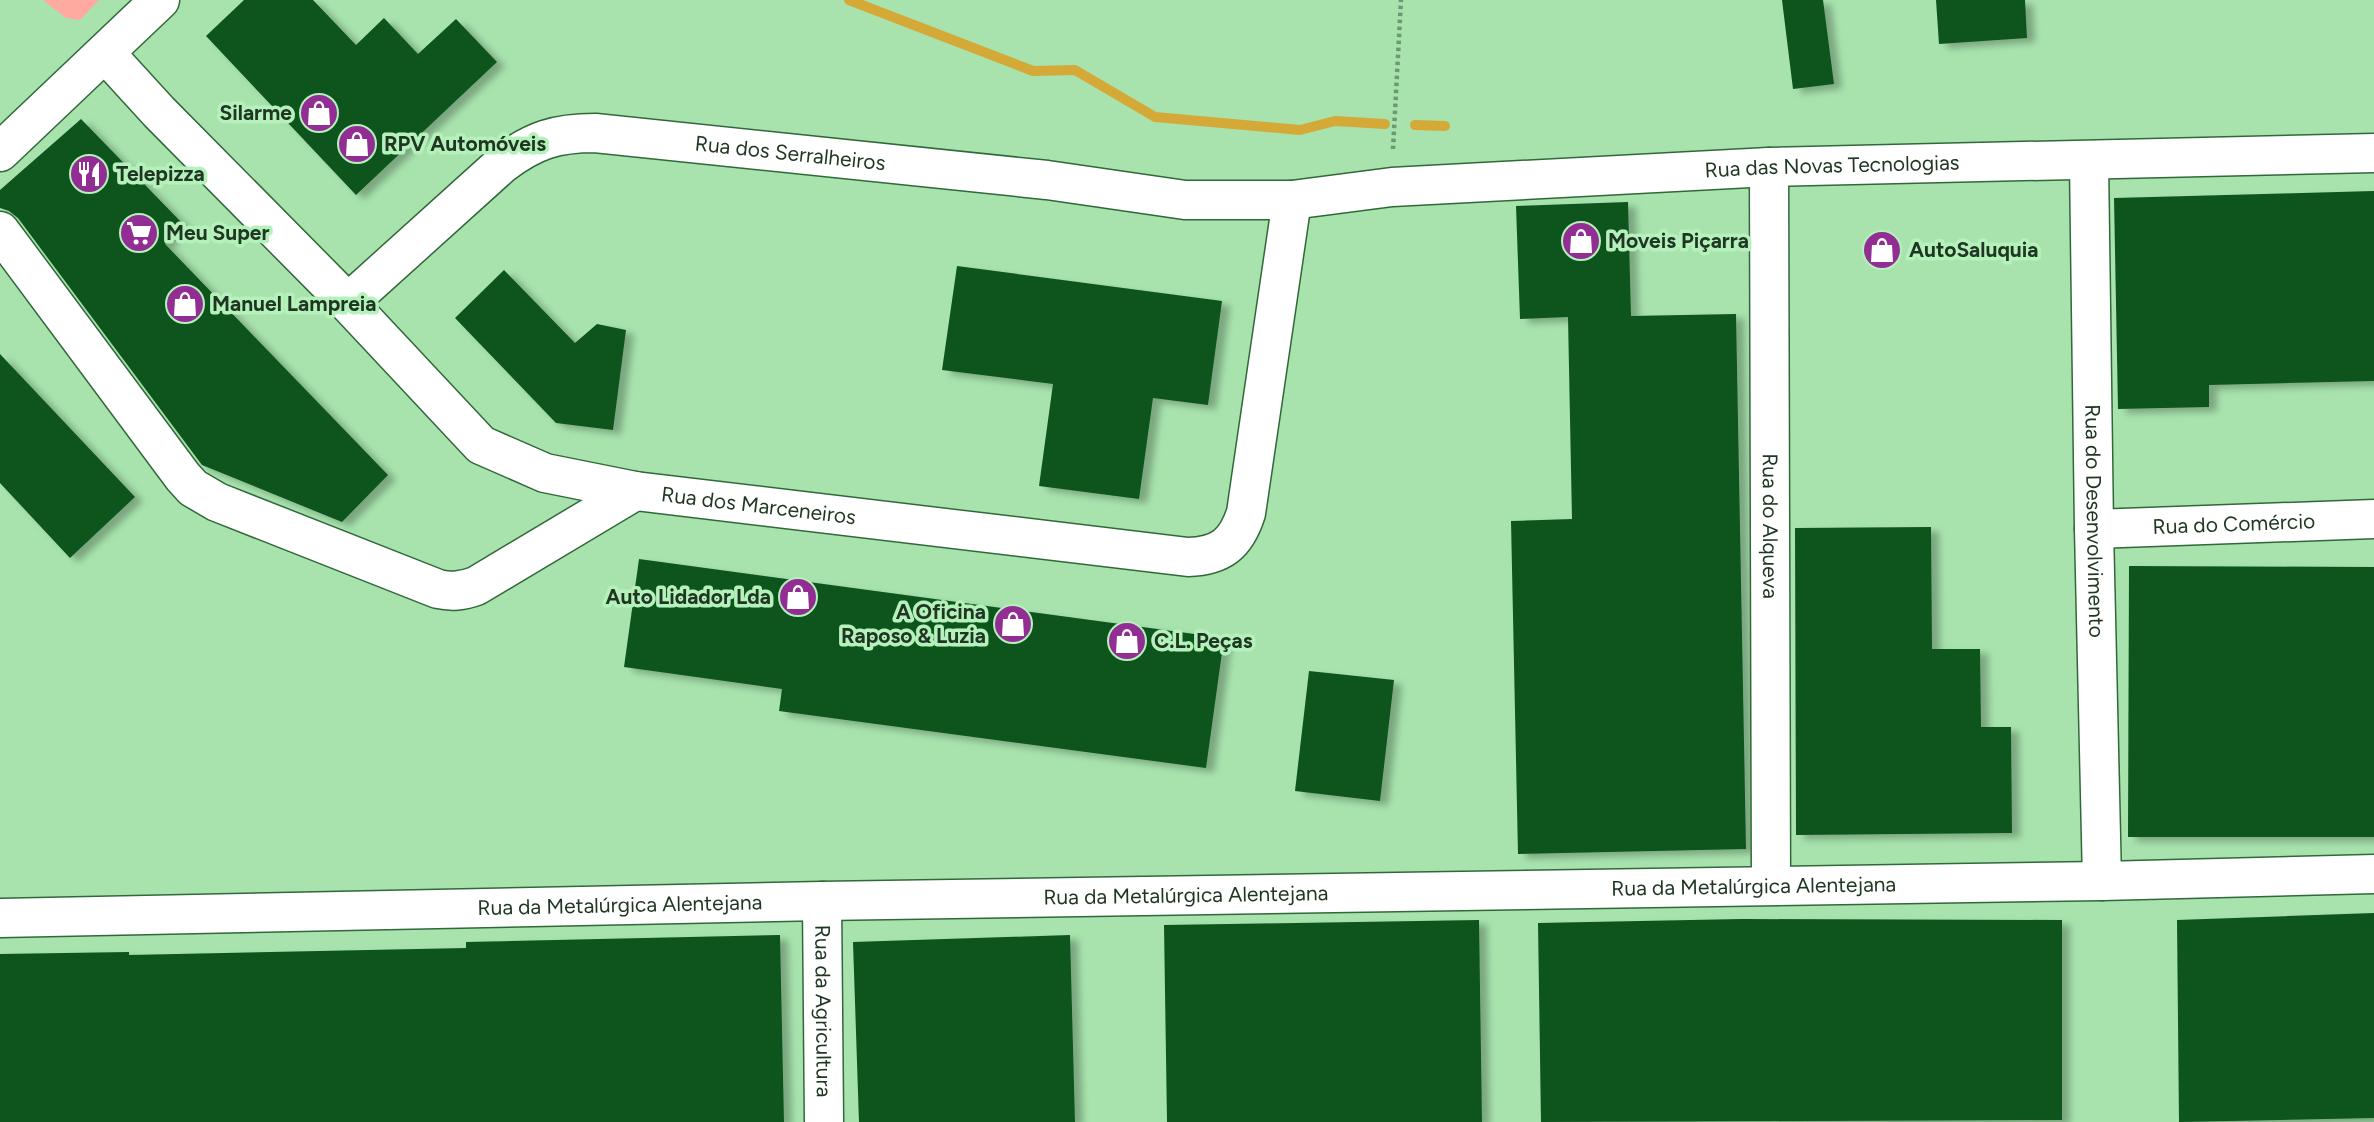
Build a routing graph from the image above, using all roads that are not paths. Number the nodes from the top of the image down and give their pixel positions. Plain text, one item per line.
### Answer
1 (160, 0) edge
2 (106, 54) junction
3 (0, 152) edge
4 (2374, 153) edge
5 (2090, 161) junction
6 (1769, 167) junction
7 (1292, 200) junction
8 (0, 231) edge
9 (348, 303) junction
10 (635, 491) junction
11 (2374, 519) edge
12 (2094, 529) junction
13 (2374, 874) edge
14 (2102, 881) junction
15 (1771, 885) junction
16 (822, 901) junction
17 (0, 918) edge
18 (824, 1122) edge

1 - 2 street
2 - 3 street
2 - 9 street, Rua dos Marceneiros
4 - 5 street, Rua das Novas Tecnologias
5 - 6 street, Rua das Novas Tecnologias
5 - 12 street, Rua do Desenvolvimento
6 - 7 street, Rua das Novas Tecnologias
6 - 15 street, Rua do Alqueva
7 - 9 street, Rua dos Serralheiros
7 - 10 street, Rua dos Marceneiros
8 - 10 street
9 - 10 street, Rua dos Marceneiros
11 - 12 street, Rua do Comércio
12 - 14 street, Rua do Desenvolvimento
13 - 14 street, Rua da Metalúrgica Alentejana
14 - 15 street, Rua da Metalúrgica Alentejana
15 - 16 street, Rua da Metalúrgica Alentejana
16 - 17 street, Rua da Metalúrgica Alentejana
16 - 18 street, Rua da Agricultura

